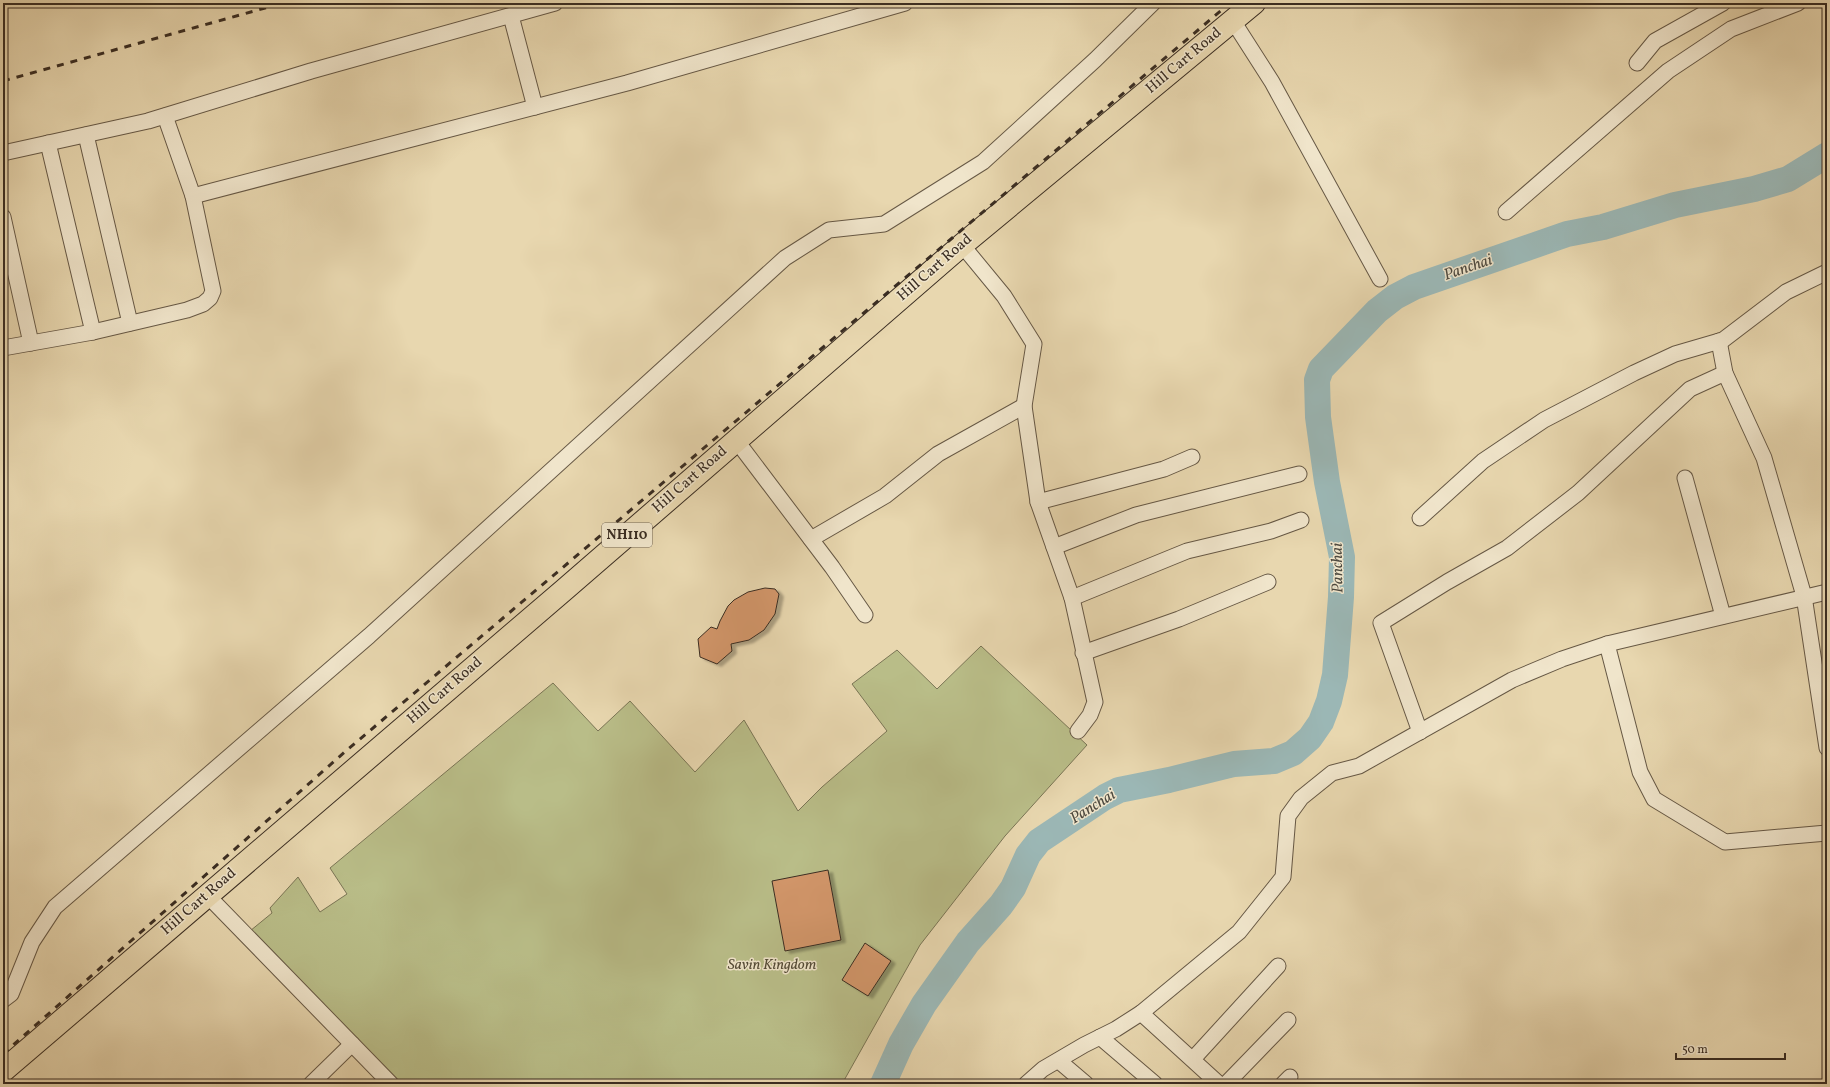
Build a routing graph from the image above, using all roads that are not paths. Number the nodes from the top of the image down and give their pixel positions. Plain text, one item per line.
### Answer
1 (555, 3) edge
2 (905, 3) edge
3 (1153, 3) edge
4 (1254, 3) edge
5 (1723, 3) edge
6 (1798, 3) edge
7 (1772, 8) edge
8 (511, 16) junction
9 (1233, 21) junction
10 (1637, 63) dead end
11 (535, 107) junction
12 (165, 116) junction
13 (86, 135) junction
14 (48, 143) junction
15 (3, 153) edge
16 (193, 196) junction
17 (1506, 212) dead end
18 (3, 217) edge
19 (962, 245) junction
20 (1827, 272) edge
21 (1380, 279) dead end
22 (130, 323) junction
23 (93, 332) junction
24 (1719, 341) junction
25 (31, 343) junction
26 (3, 348) edge
27 (1725, 373) junction
28 (1024, 406) junction
29 (736, 440) junction
30 (1192, 457) dead end
31 (1299, 474) dead end
32 (1685, 478) dead end
33 (1038, 502) junction
34 (1420, 518) dead end
35 (1301, 520) dead end
36 (811, 539) junction
37 (1054, 547) junction
38 (1268, 582) dead end
39 (1827, 592) edge
40 (1804, 596) junction
41 (1072, 598) junction
42 (865, 615) dead end
43 (1723, 616) junction
44 (1607, 644) junction
45 (1084, 653) junction
46 (1078, 731) dead end
47 (1420, 732) junction
48 (1827, 748) edge
49 (1827, 833) edge
50 (207, 895) junction
51 (1278, 966) dead end
52 (3, 1000) edge
53 (1140, 1013) junction
54 (1288, 1020) dead end
55 (1100, 1037) junction
56 (352, 1044) junction
57 (1193, 1059) junction
58 (1059, 1061) junction
59 (3, 1071) edge
60 (311, 1084) edge
61 (391, 1084) edge
62 (1026, 1084) edge
63 (1086, 1084) edge
64 (1155, 1084) edge
65 (1219, 1084) edge
66 (1226, 1084) edge

1 - 8 street
2 - 11 street
3 - 52 street
4 - 9 highway, Hill Cart Road / NH110
5 - 10 street
6 - 7 street
7 - 17 street
8 - 11 street
8 - 12 street
9 - 19 highway, Hill Cart Road / NH110
9 - 21 street
11 - 16 street
12 - 13 street
12 - 16 street
13 - 14 street
13 - 22 street
14 - 15 street
14 - 23 street
16 - 22 street
18 - 25 street
19 - 28 street
19 - 29 highway, Hill Cart Road / NH110
20 - 24 street
22 - 23 street
23 - 25 street
24 - 27 street
24 - 34 street
25 - 26 street
27 - 40 street
27 - 47 street
28 - 33 street
28 - 36 street
29 - 36 street
29 - 50 highway, Hill Cart Road / NH110
30 - 33 street
31 - 37 street
32 - 43 street
33 - 37 street
35 - 41 street
36 - 42 street
37 - 41 street
38 - 45 street
39 - 40 street
40 - 43 street
40 - 48 street
41 - 45 street
43 - 44 street
44 - 47 street
44 - 49 street
45 - 46 street
47 - 53 street
50 - 56 street
50 - 59 highway, Hill Cart Road / NH110
51 - 57 street
53 - 55 street
53 - 57 street
54 - 66 street
55 - 58 street
55 - 64 street
56 - 60 street
56 - 61 street
57 - 65 street
58 - 62 street
58 - 63 street

